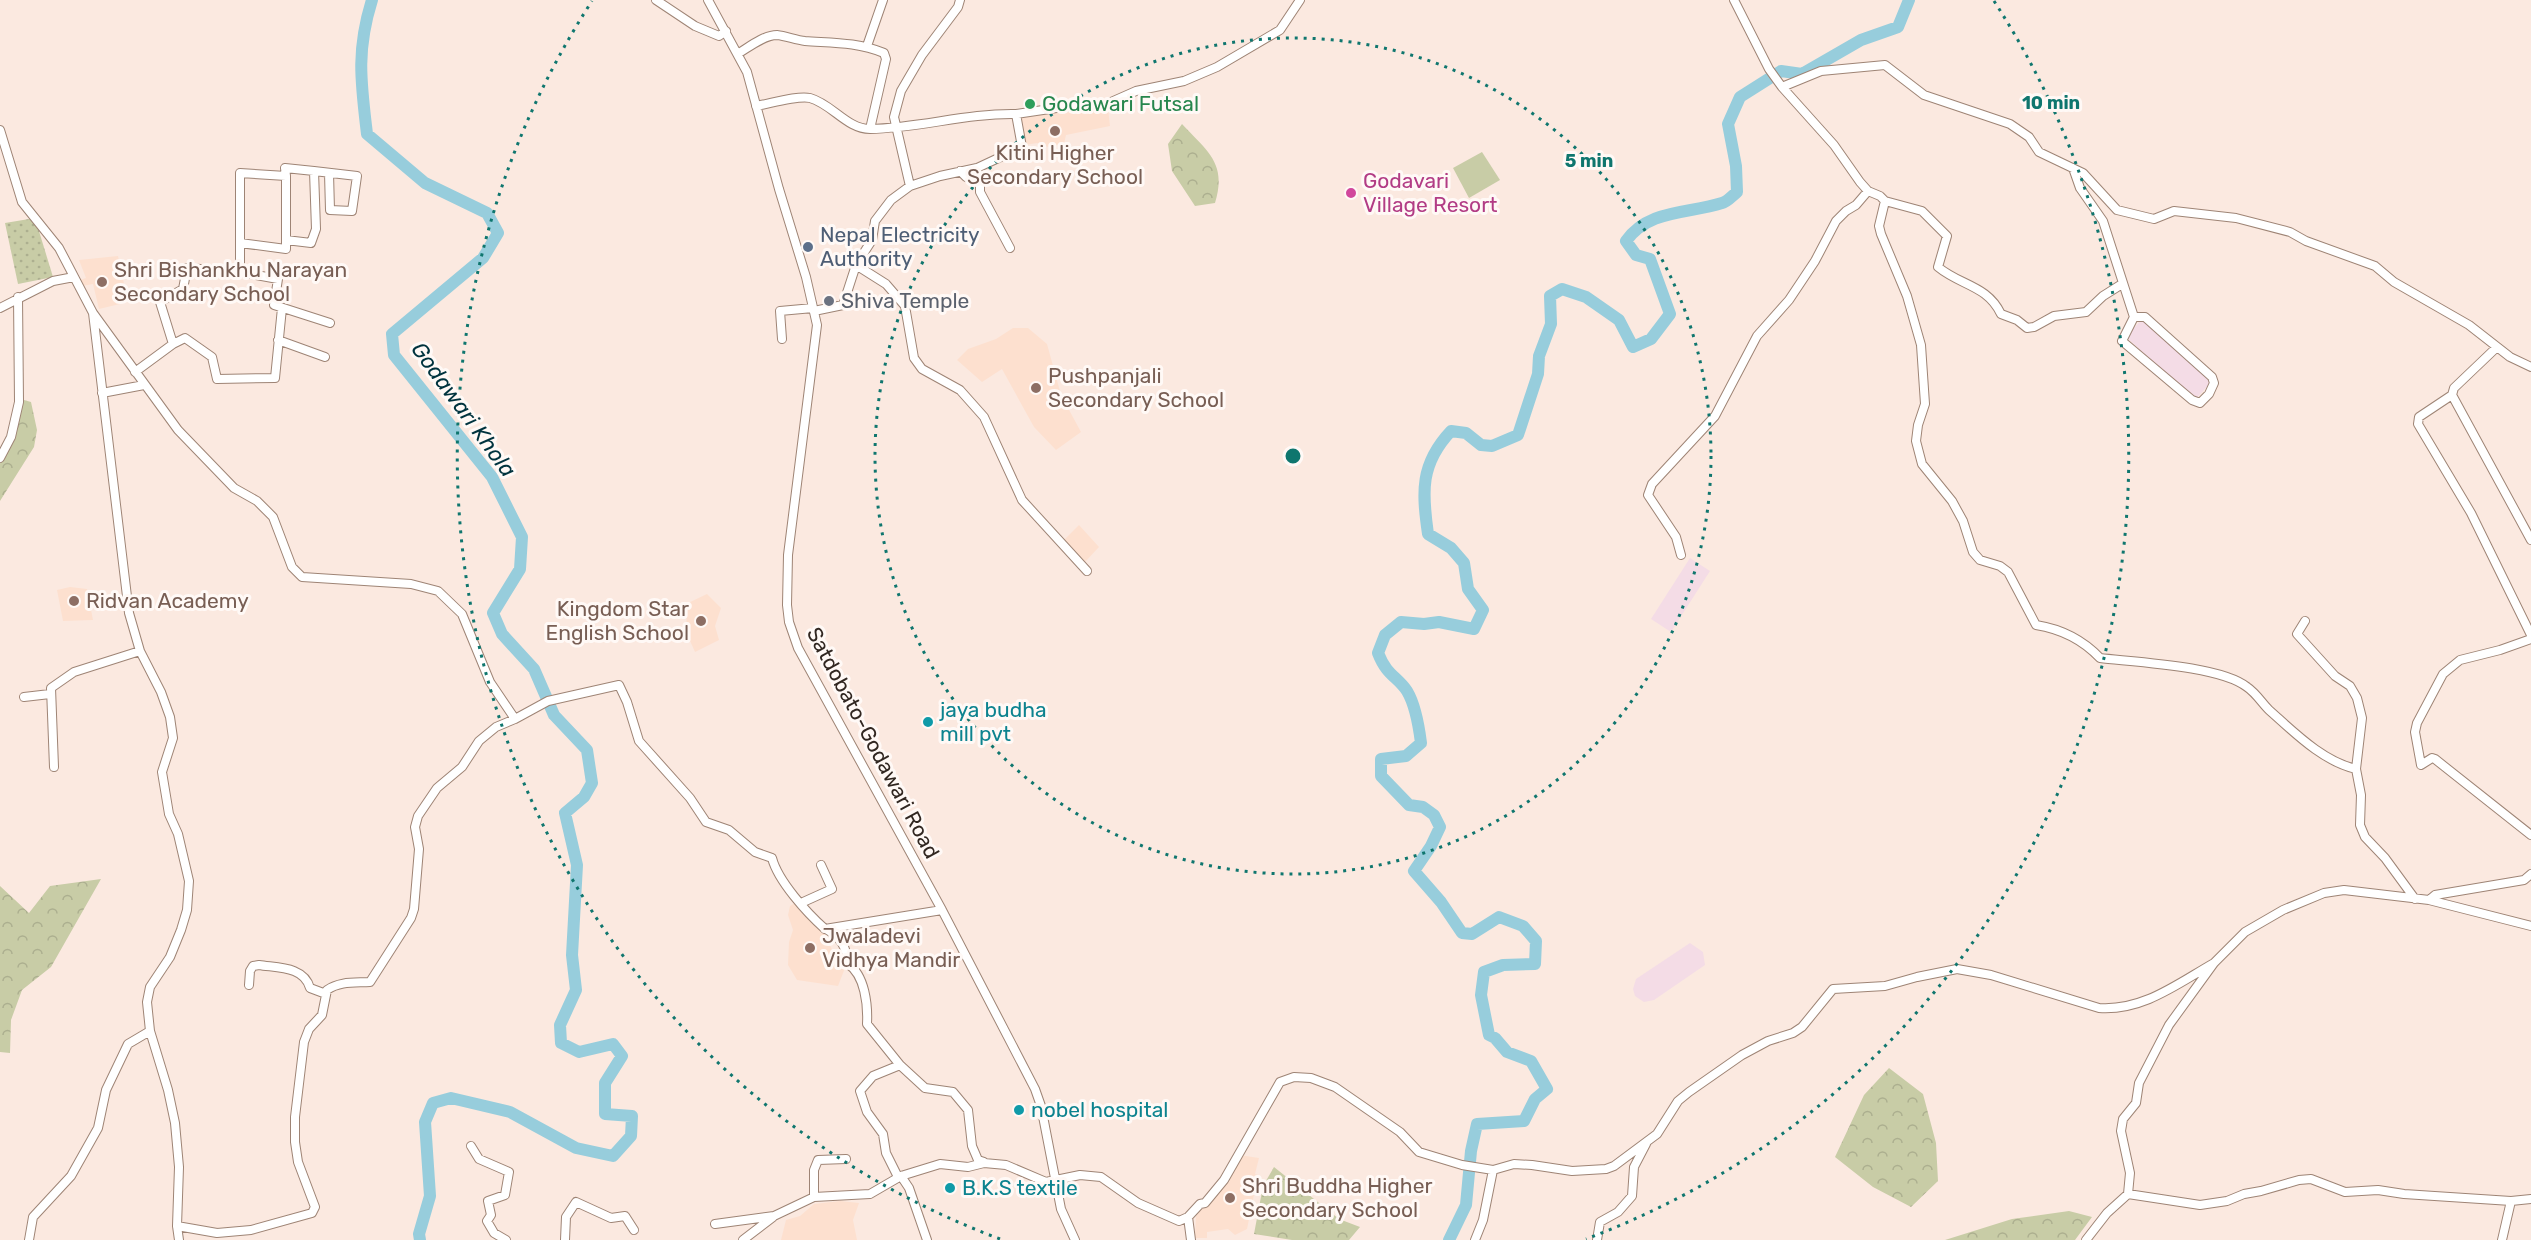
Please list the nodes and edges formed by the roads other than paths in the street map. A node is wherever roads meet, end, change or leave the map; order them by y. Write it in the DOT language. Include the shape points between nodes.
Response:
graph roads {
  1 [pos="656,0"];
  2 [pos="708,0"];
  3 [pos="883,0"];
  4 [pos="960,0"];
  5 [pos="1299,0"];
  6 [pos="1734,0"];
  7 [pos="726,31"];
  8 [pos="867,46"];
  9 [pos="739,53"];
  10 [pos="1780,85"];
  11 [pos="756,106"];
  12 [pos="1016,114"];
  13 [pos="897,126"];
  14 [pos="870,129"];
  15 [pos="0,130"];
  16 [pos="2073,168"];
  17 [pos="314,171"];
  18 [pos="960,171"];
  19 [pos="329,173"];
  20 [pos="286,176"];
  21 [pos="910,186"];
  22 [pos="1868,191"];
  23 [pos="1884,201"];
  24 [pos="286,240"];
  25 [pos="240,243"];
  26 [pos="1010,248"];
  27 [pos="856,265"];
  28 [pos="240,272"];
  29 [pos="74,277"];
  30 [pos="2122,284"];
  31 [pos="18,297"];
  32 [pos="0,308"];
  33 [pos="282,308"];
  34 [pos="814,310"];
  35 [pos="93,313"];
  36 [pos="2134,317"];
  37 [pos="330,322"];
  38 [pos="782,339"];
  39 [pos="278,340"];
  40 [pos="173,344"];
  41 [pos="2497,347"];
  42 [pos="325,357"];
  43 [pos="2531,367"];
  44 [pos="135,372"];
  45 [pos="144,385"];
  46 [pos="102,393"];
  47 [pos="2452,395"];
  48 [pos="0,458"];
  49 [pos="2531,540"];
  50 [pos="1681,555"];
  51 [pos="1087,571"];
  52 [pos="2305,621"];
  53 [pos="2531,637"];
  54 [pos="140,651"];
  55 [pos="50,694"];
  56 [pos="24,697"];
  57 [pos="518,716"];
  58 [pos="54,767"];
  59 [pos="2356,769"];
  60 [pos="2531,835"];
  61 [pos="821,865"];
  62 [pos="2531,873"];
  63 [pos="2415,898"];
  64 [pos="2429,900"];
  65 [pos="801,903"];
  66 [pos="942,909"];
  67 [pos="2531,926"];
  68 [pos="825,929"];
  69 [pos="2214,963"];
  70 [pos="249,985"];
  71 [pos="326,993"];
  72 [pos="150,1032"];
  73 [pos="900,1065"];
  74 [pos="1648,1140"];
  75 [pos="471,1146"];
  76 [pos="846,1159"];
  77 [pos="984,1162"];
  78 [pos="1493,1170"];
  79 [pos="900,1176"];
  80 [pos="1055,1181"];
  81 [pos="2128,1194"];
  82 [pos="814,1197"];
  83 [pos="2531,1199"];
  84 [pos="2511,1201"];
  85 [pos="774,1216"];
  86 [pos="1188,1218"];
  87 [pos="715,1224"];
  88 [pos="177,1226"];
  89 [pos="634,1230"];
  90 [pos="29,1240"];
  91 [pos="179,1240"];
  92 [pos="506,1240"];
  93 [pos="565,1240"];
  94 [pos="743,1240"];
  95 [pos="927,1240"];
  96 [pos="1075,1240"];
  97 [pos="1191,1240"];
  98 [pos="1476,1240"];
  99 [pos="1597,1240"];
  100 [pos="2086,1240"];
  101 [pos="2502,1240"];
  1 -- 7 [label="street" via="695,26 719,36"];
  2 -- 7 [label="street, Satdobato-Godawari Road"];
  3 -- 8 [label="street"];
  4 -- 13 [label="street" via="901,91 894,117"];
  5 -- 12 [label="street" via="1280,30 1217,67 1184,81 1136,91 1102,106"];
  6 -- 10 [label="street"];
  7 -- 9 [label="street, Satdobato-Godawari Road"];
  8 -- 9 [label="street" via="777,35"];
  8 -- 14 [label="street" via="887,57"];
  9 -- 11 [label="street, Satdobato-Godawari Road"];
  10 -- 16 [label="street" via="1821,72 1885,65 1924,95 2010,124 2029,137 2039,152"];
  10 -- 22 [label="street" via="1834,145"];
  11 -- 14 [label="street" via="808,98 857,128"];
  11 -- 34 [label="street, Satdobato-Godawari Road"];
  12 -- 13 [label="street" via="984,114"];
  12 -- 18 [label="street" via="1022,147 977,168"];
  13 -- 14 [label="street"];
  13 -- 21 [label="street"];
  15 -- 29 [label="street" via="22,202 59,248"];
  16 -- 30 [label="street" via="2080,188 2103,221"];
  16 -- 41 [label="street" via="2084,173 2117,210 2154,219 2174,211 2236,218 2290,232 2375,266"];
  17 -- 19 [label="street"];
  17 -- 20 [label="street" via="285,168"];
  17 -- 24 [label="street" via="316,229 311,243"];
  18 -- 21 [label="street"];
  18 -- 26 [label="street" via="980,183 980,192"];
  19 -- 19 [label="street" via="330,210 352,211 357,176"];
  20 -- 24 [label="street"];
  20 -- 25 [label="street" via="240,174"];
  21 -- 27 [label="street" via="881,211 872,240"];
  22 -- 23 [label="street"];
  22 -- 50 [label="street" via="1836,221 1789,300 1757,336 1715,416 1652,484 1648,495 1676,537"];
  23 -- 30 [label="street" via="1922,211 1947,236 1938,267 1994,300 2001,314 2027,328 2054,316 2086,312"];
  23 -- 59 [label="street" via="1881,234 1907,297 1921,345 1925,404 1917,431 1918,452 1922,464 1952,501 1973,552 1980,560 2007,572 2036,625 2075,637 2100,658 2185,668 2237,680 2323,754"];
  24 -- 25 [label="street" via="286,249"];
  25 -- 28 [label="street"];
  27 -- 34 [label="street" via="843,305"];
  27 -- 51 [label="street" via="886,284 905,306 914,358 922,369 960,390 984,417 1022,500"];
  28 -- 33 [label="street" via="278,279 274,305"];
  28 -- 40 [label="street" via="187,268 183,289 160,302"];
  29 -- 31 [label="street" via="53,281"];
  29 -- 35 [label="street"];
  30 -- 36 [label="street"];
  31 -- 32 [label="street"];
  31 -- 48 [label="street" via="19,402 11,436"];
  33 -- 37 [label="street"];
  33 -- 39 [label="street"];
  34 -- 38 [label="street" via="780,311"];
  34 -- 66 [label="street, Satdobato-Godawari Road" via="816,339 786,583 789,622 798,648"];
  35 -- 44 [label="street"];
  35 -- 46 [label="street"];
  36 -- 36 [label="street" via="2145,317 2212,377 2214,383 2209,394 2200,403 2122,341"];
  39 -- 40 [label="street" via="275,378 217,379 212,357 185,338"];
  39 -- 42 [label="street"];
  40 -- 44 [label="street"];
  41 -- 43 [label="street"];
  41 -- 47 [label="street" via="2454,388"];
  44 -- 45 [label="street"];
  45 -- 46 [label="street"];
  45 -- 57 [label="street" via="178,430 234,488 257,501 273,517 292,567 302,577 411,584 438,591 453,604 462,614 490,682"];
  46 -- 54 [label="street" via="123,573"];
  47 -- 49 [label="street"];
  47 -- 53 [label="street" via="2420,417 2418,424 2471,513"];
  52 -- 59 [label="street" via="2297,634 2335,676 2350,686 2357,698 2362,718"];
  53 -- 60 [label="street" via="2460,660 2443,674 2415,732 2421,765 2434,759"];
  54 -- 55 [label="street" via="74,672 51,688"];
  54 -- 72 [label="street" via="170,717 173,738 162,772 168,814 178,834 189,881 181,930 170,957 150,987"];
  55 -- 56 [label="street"];
  55 -- 58 [label="street"];
  57 -- 65 [label="street" via="548,701 619,685 639,741 706,822 729,830 755,852 772,858 776,873"];
  57 -- 71 [label="street" via="479,741 462,767 437,788 418,816 414,909 370,982 335,985"];
  59 -- 63 [label="street" via="2361,795 2360,825 2365,837"];
  61 -- 65 [label="street" via="832,889"];
  62 -- 64 [label="street" via="2524,880 2435,895"];
  63 -- 64 [label="street"];
  63 -- 69 [label="street" via="2344,890 2324,893 2245,932"];
  64 -- 67 [label="street"];
  65 -- 68 [label="street"];
  66 -- 68 [label="street"];
  66 -- 80 [label="street, Satdobato-Godawari Road" via="1035,1089"];
  68 -- 73 [label="street" via="848,952 848,964 853,967 867,1002 867,1024"];
  69 -- 74 [label="street" via="2150,1000 2114,1009 1957,969 1885,986 1833,990 1793,1033 1742,1055 1689,1092 1678,1101 1664,1126"];
  69 -- 81 [label="street" via="2169,1025 2139,1083 2136,1103 2123,1119 2121,1131 2130,1173"];
  70 -- 71 [label="street" via="250,971 259,965 293,971 310,988"];
  71 -- 88 [label="street" via="322,1015 309,1029 304,1042 295,1117 298,1162 313,1199 312,1213 251,1230 217,1233"];
  72 -- 88 [label="street" via="175,1123 179,1167"];
  72 -- 90 [label="street" via="128,1044 106,1090 98,1128 71,1176 33,1217"];
  73 -- 77 [label="street" via="925,1088 953,1092 968,1110 972,1146 978,1160"];
  73 -- 79 [label="street" via="873,1076 860,1091"];
  74 -- 78 [label="street" via="1606,1169 1572,1171 1514,1164"];
  74 -- 99 [label="street" via="1634,1167 1632,1196 1626,1205 1600,1222"];
  75 -- 92 [label="street" via="478,1159 509,1172 506,1195 488,1201 491,1215 487,1221 494,1233"];
  76 -- 82 [label="street" via="818,1160"];
  77 -- 79 [label="street" via="968,1167 940,1164"];
  77 -- 80 [label="street" via="1005,1165 1046,1182"];
  78 -- 86 [label="street" via="1419,1152 1400,1132 1335,1087 1311,1078 1294,1077 1280,1082 1224,1180"];
  78 -- 98 [label="street"];
  79 -- 82 [label="street" via="870,1194"];
  79 -- 95 [label="street" via="909,1188"];
  80 -- 86 [label="street" via="1080,1174 1101,1177 1138,1203 1179,1221"];
  80 -- 96 [label="street, Satdobato-Godawari Road" via="1061,1209"];
  81 -- 84 [label="street" via="2200,1205 2311,1179 2345,1192 2378,1190"];
  81 -- 100 [label="street"];
  82 -- 85 [label="street"];
  83 -- 84 [label="street"];
  84 -- 101 [label="street"];
  85 -- 87 [label="street"];
  85 -- 94 [label="street"];
  86 -- 97 [label="street"];
  88 -- 91 [label="street"];
  89 -- 93 [label="street" via="625,1216 611,1218 576,1202 566,1217"];
}
